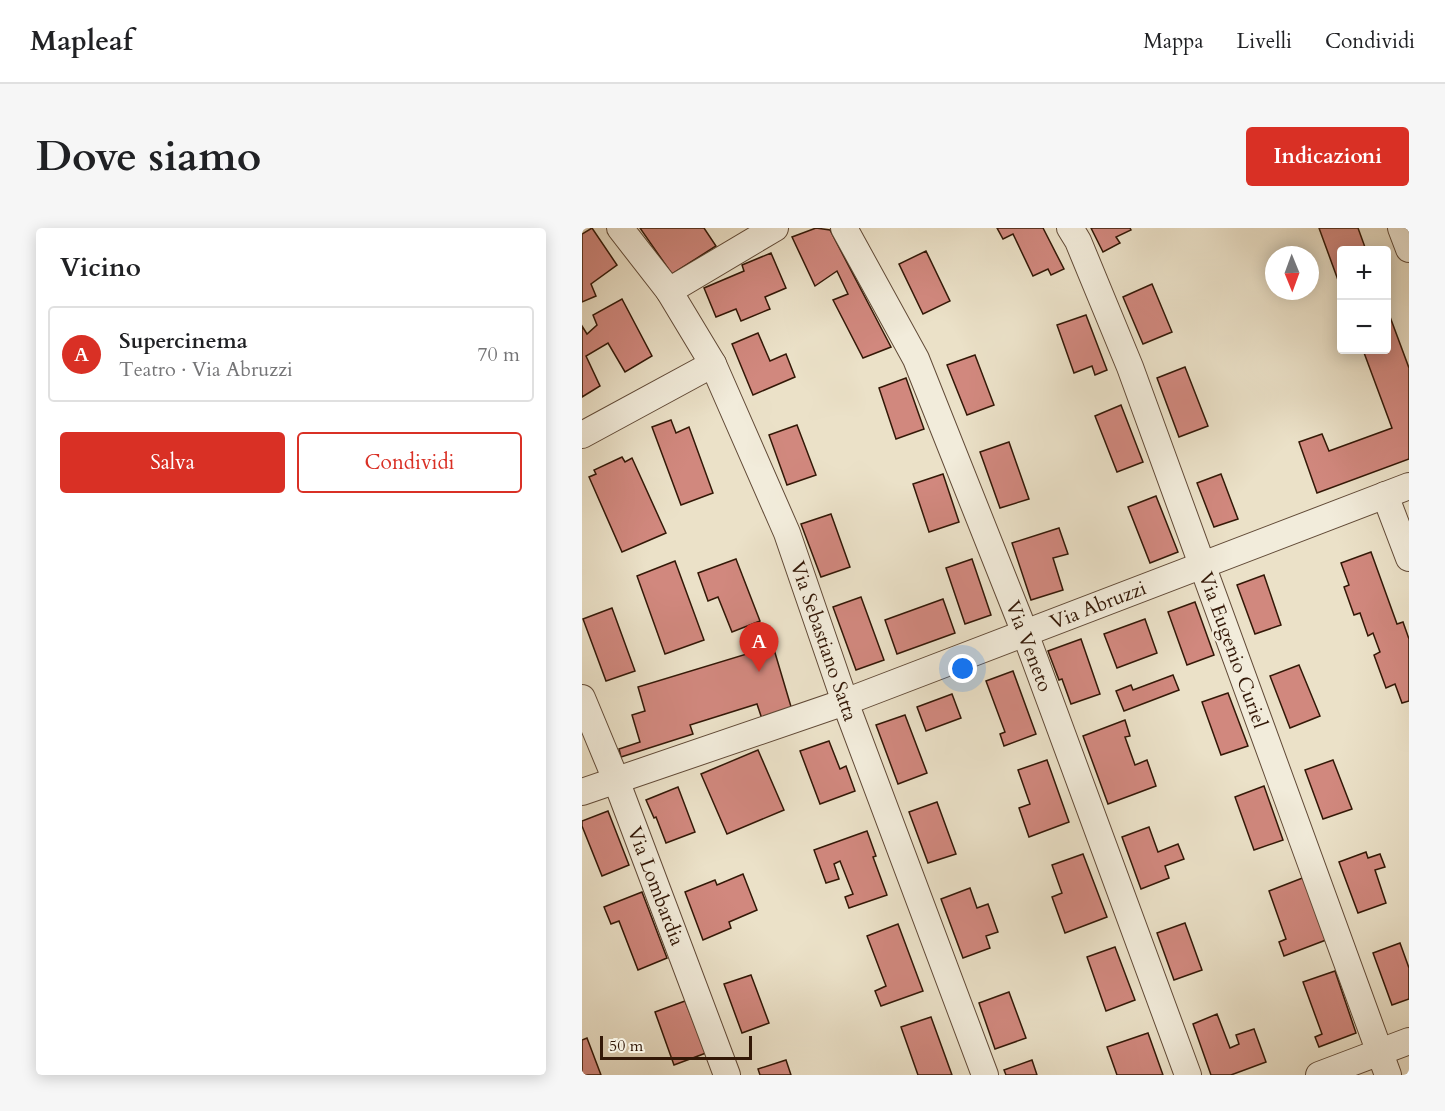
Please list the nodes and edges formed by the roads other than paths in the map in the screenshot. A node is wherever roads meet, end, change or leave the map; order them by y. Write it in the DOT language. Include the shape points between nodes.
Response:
graph roads {
  1 [pos="620,228"];
  2 [pos="775,228"];
  3 [pos="844,228"];
  4 [pos="1070,228"];
  5 [pos="1401,228"];
  6 [pos="1409,249"];
  7 [pos="669,291"];
  8 [pos="713,364"];
  9 [pos="582,435"];
  10 [pos="1409,486"];
  11 [pos="1385,495"];
  12 [pos="1409,558"];
  13 [pos="1203,565"];
  14 [pos="1025,633"];
  15 [pos="582,698"];
  16 [pos="845,702"];
  17 [pos="616,780"];
  18 [pos="582,792"];
  19 [pos="1409,1041"];
  20 [pos="1383,1064"];
  21 [pos="727,1075"];
  22 [pos="986,1075"];
  23 [pos="1188,1075"];
  24 [pos="1319,1075"];
  1 -- 7 [label="street, Via Sebastiano Satta"];
  2 -- 7 [label="street"];
  3 -- 14 [label="street, Via Veneto" via="916,359"];
  4 -- 13 [label="street, Via Eugenio Curiel" via="1130,367"];
  5 -- 6 [label="street"];
  7 -- 8 [label="street, Via Sebastiano Satta"];
  8 -- 9 [label="street"];
  8 -- 16 [label="street, Via Sebastiano Satta" via="787,533"];
  10 -- 11 [label="street, Via Abruzzi"];
  11 -- 12 [label="street"];
  11 -- 13 [label="street, Via Abruzzi"];
  13 -- 14 [label="street, Via Abruzzi"];
  13 -- 20 [label="street, Via Eugenio Curiel"];
  14 -- 16 [label="street, Via Abruzzi"];
  14 -- 23 [label="street, Via Veneto"];
  15 -- 17 [label="street, Via Lombardia"];
  16 -- 17 [label="street, Via Abruzzi"];
  16 -- 22 [label="street, Via Sebastiano Satta"];
  17 -- 18 [label="street, Via Abruzzi"];
  17 -- 21 [label="street, Via Lombardia"];
  19 -- 20 [label="street"];
  20 -- 24 [label="street"];
}
